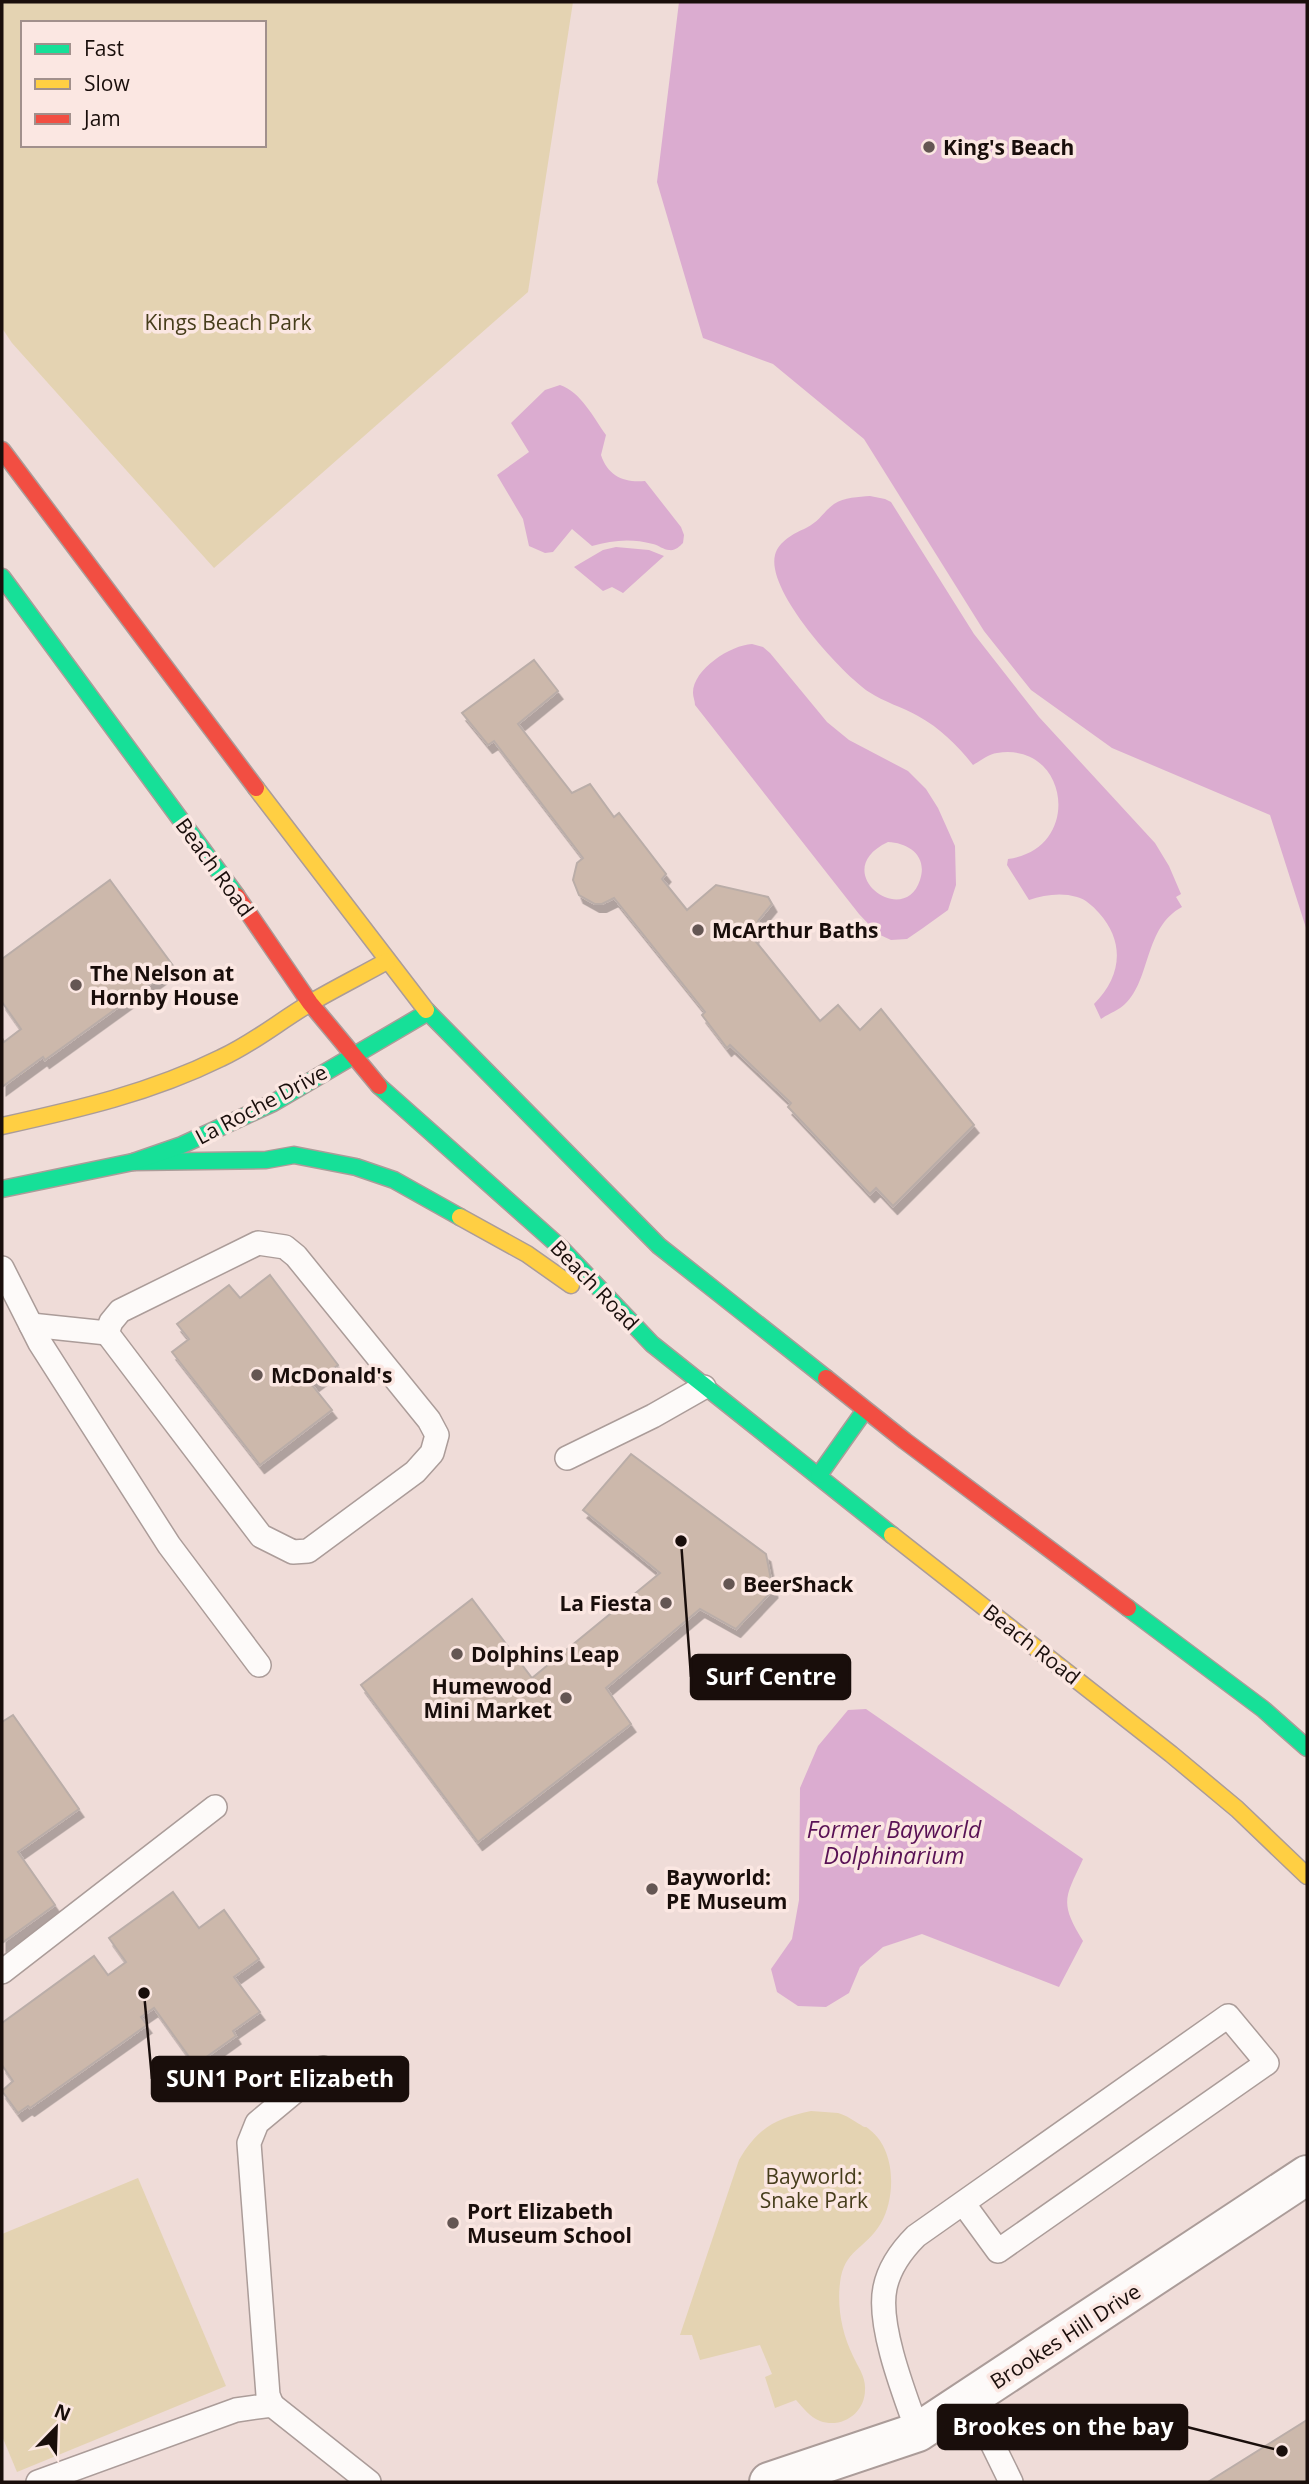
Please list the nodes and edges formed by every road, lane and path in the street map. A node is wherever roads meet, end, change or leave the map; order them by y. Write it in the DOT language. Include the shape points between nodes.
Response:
graph roads {
  1 [pos="2,450"];
  2 [pos="2,577"];
  3 [pos="387,961"];
  4 [pos="310,1003"];
  5 [pos="428,1012"];
  6 [pos="353,1054"];
  7 [pos="2,1126"];
  8 [pos="133,1162"];
  9 [pos="2,1189"];
  10 [pos="2,1268"];
  11 [pos="31,1325"];
  12 [pos="107,1334"];
  13 [pos="652,1344"];
  14 [pos="704,1387"];
  15 [pos="865,1410"];
  16 [pos="567,1458"];
  17 [pos="819,1475"];
  18 [pos="258,1665"];
  19 [pos="1307,1748"];
  20 [pos="215,1807"];
  21 [pos="1307,1876"];
  22 [pos="2,1972"];
  23 [pos="323,2068"];
  24 [pos="1307,2175"];
  25 [pos="963,2203"];
  26 [pos="970,2398"];
  27 [pos="272,2405"];
  28 [pos="918,2432"];
  29 [pos="826,2473"];
  30 [pos="38,2482"];
  31 [pos="369,2482"];
  32 [pos="769,2482"];
  33 [pos="1011,2482"];
  1 -- 3 [label="main road"];
  2 -- 4 [label="main road, Beach Road"];
  3 -- 4 [label="main road"];
  3 -- 5 [label="main road"];
  4 -- 6 [label="main road, Beach Road"];
  4 -- 7 [label="main road" via="256,1040 164,1083 102,1104"];
  5 -- 6 [label="main road, La Roche Drive"];
  5 -- 15 [label="main road" via="659,1247"];
  6 -- 8 [label="main road, La Roche Drive" via="273,1103"];
  6 -- 13 [label="main road, Beach Road" via="382,1089 560,1247"];
  8 -- 9 [label="main road, La Roche Drive"];
  8 -- 13 [label="main road" via="266,1160 294,1155 394,1180 527,1254"];
  10 -- 11 [label="lane"];
  11 -- 12 [label="lane"];
  11 -- 18 [label="lane" via="169,1545"];
  12 -- 12 [label="lane" via="120,1311 258,1242 285,1247 429,1420 436,1435 432,1453 415,1472 308,1551 293,1552 261,1536"];
  13 -- 14 [label="main road, Beach Road"];
  14 -- 16 [label="lane"];
  14 -- 17 [label="main road, Beach Road"];
  15 -- 17 [label="main road"];
  15 -- 19 [label="main road" via="1263,1709"];
  17 -- 21 [label="main road, Beach Road" via="1171,1754"];
  20 -- 22 [label="lane"];
  23 -- 27 [label="lane" via="257,2123 250,2143"];
  24 -- 26 [label="street, Brookes Hill Drive"];
  25 -- 25 [label="lane" via="1228,2016 1266,2063 998,2250"];
  25 -- 28 [label="lane" via="902,2250 885,2286 894,2363"];
  26 -- 28 [label="street, Brookes Hill Drive"];
  26 -- 33 [label="lane"];
  27 -- 30 [label="lane" via="236,2410"];
  27 -- 31 [label="lane"];
  28 -- 29 [label="street, Brookes Hill Drive"];
  29 -- 32 [label="street, Brookes Hill Drive"];
}
